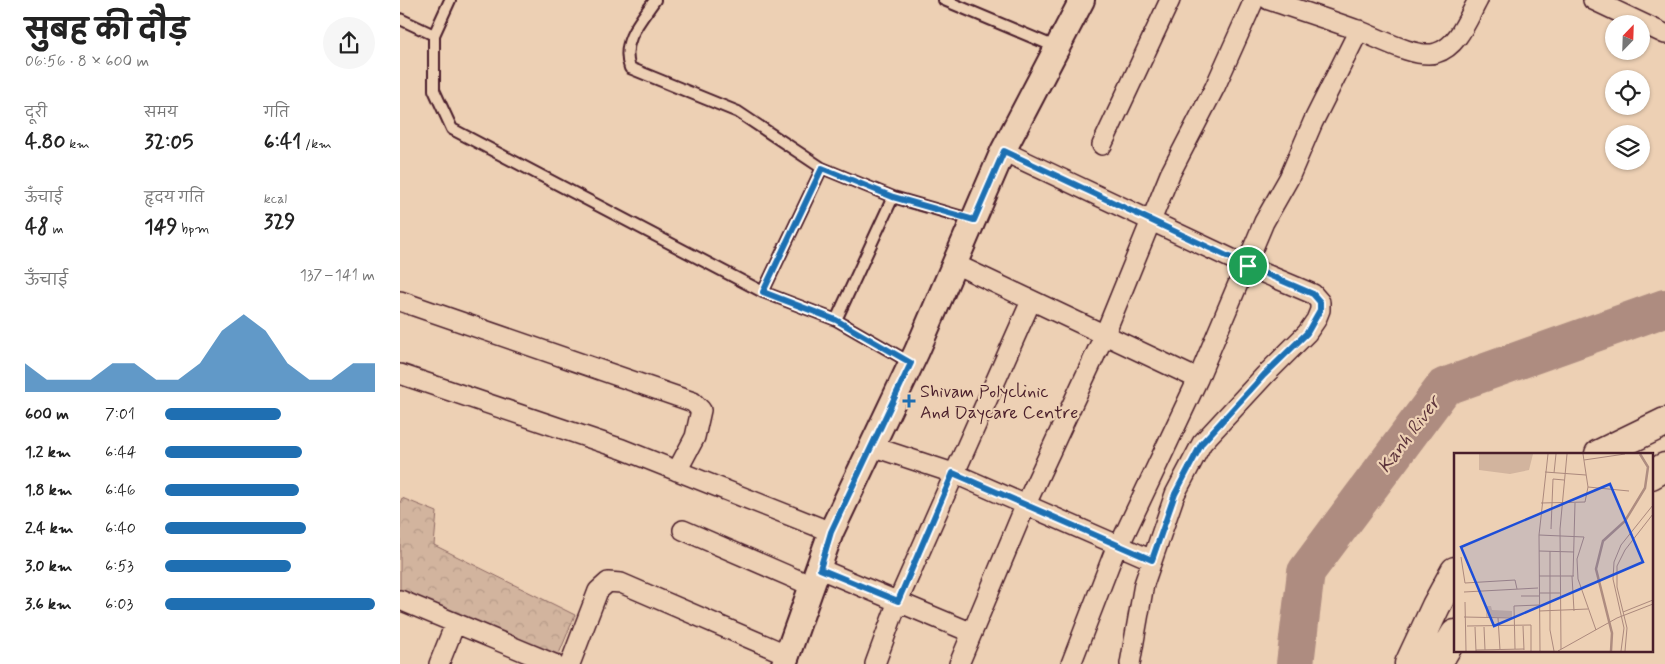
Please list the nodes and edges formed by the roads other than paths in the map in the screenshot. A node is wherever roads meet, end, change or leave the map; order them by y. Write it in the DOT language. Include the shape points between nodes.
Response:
graph roads {
  1 [pos="450,0"];
  2 [pos="655,0"];
  3 [pos="944,0"];
  4 [pos="1082,0"];
  5 [pos="1170,0"];
  6 [pos="1254,0"];
  7 [pos="1269,0"];
  8 [pos="1478,0"];
  9 [pos="1593,0"];
  10 [pos="400,19"];
  11 [pos="1359,30"];
  12 [pos="1665,34"];
  13 [pos="434,35"];
  14 [pos="1058,48"];
  15 [pos="1102,145"];
  16 [pos="1004,151"];
  17 [pos="822,168"];
  18 [pos="893,197"];
  19 [pos="974,220"];
  20 [pos="1151,221"];
  21 [pos="955,264"];
  22 [pos="1248,266"];
  23 [pos="763,292"];
  24 [pos="400,301"];
  25 [pos="1030,301"];
  26 [pos="836,320"];
  27 [pos="1104,336"];
  28 [pos="911,363"];
  29 [pos="400,374"];
  30 [pos="1198,379"];
  31 [pos="1665,422"];
  32 [pos="871,446"];
  33 [pos="1600,453"];
  34 [pos="1665,467"];
  35 [pos="676,471"];
  36 [pos="953,473"];
  37 [pos="1652,474"];
  38 [pos="1026,504"];
  39 [pos="682,530"];
  40 [pos="831,532"];
  41 [pos="1118,545"];
  42 [pos="1152,560"];
  43 [pos="1454,573"];
  44 [pos="816,577"];
  45 [pos="400,600"];
  46 [pos="898,601"];
  47 [pos="455,624"];
  48 [pos="970,632"];
  49 [pos="1454,636"];
  50 [pos="786,659"];
  51 [pos="439,664"];
  52 [pos="554,664"];
  53 [pos="570,664"];
  54 [pos="875,664"];
  55 [pos="959,664"];
  56 [pos="1071,664"];
  57 [pos="1130,664"];
  58 [pos="1409,664"];
  59 [pos="1437,664"];
  1 -- 13 [label="lane"];
  2 -- 17 [label="lane" via="628,44 630,68 738,112"];
  3 -- 14 [label="lane"];
  4 -- 14 [label="street"];
  5 -- 15 [label="street"];
  6 -- 20 [label="street" via="1215,87 1170,174"];
  7 -- 11 [label="street"];
  8 -- 11 [label="street" via="1459,34 1448,47 1436,54 1412,51"];
  9 -- 12 [label="street"];
  10 -- 13 [label="lane"];
  11 -- 22 [label="street" via="1289,178 1264,222"];
  13 -- 23 [label="lane" via="434,90 452,128"];
  14 -- 16 [label="street"];
  16 -- 19 [label="street"];
  16 -- 20 [label="street"];
  17 -- 18 [label="lane"];
  17 -- 23 [label="lane"];
  18 -- 19 [label="lane"];
  18 -- 26 [label="lane"];
  19 -- 21 [label="street"];
  20 -- 22 [label="street"];
  20 -- 27 [label="street"];
  21 -- 25 [label="street"];
  21 -- 28 [label="street"];
  22 -- 30 [label="street"];
  22 -- 42 [label="street" via="1313,294 1320,302 1320,310 1307,333 1202,443 1175,494"];
  23 -- 26 [label="lane"];
  24 -- 35 [label="street" via="693,402 701,410 695,437"];
  25 -- 27 [label="street"];
  25 -- 36 [label="street"];
  26 -- 28 [label="lane"];
  27 -- 30 [label="street"];
  27 -- 38 [label="street"];
  28 -- 32 [label="street"];
  29 -- 35 [label="street" via="622,449"];
  30 -- 41 [label="street"];
  31 -- 33 [label="main road"];
  32 -- 36 [label="street"];
  32 -- 40 [label="street"];
  34 -- 37 [label="main road"];
  35 -- 40 [label="street"];
  36 -- 38 [label="street"];
  36 -- 46 [label="street"];
  38 -- 41 [label="street"];
  38 -- 48 [label="street"];
  39 -- 44 [label="street"];
  40 -- 44 [label="street"];
  41 -- 42 [label="street"];
  41 -- 56 [label="street"];
  42 -- 57 [label="street" via="1144,584"];
  43 -- 58 [label="main road"];
  44 -- 46 [label="street"];
  44 -- 50 [label="street"];
  45 -- 47 [label="street"];
  46 -- 48 [label="street"];
  46 -- 54 [label="street"];
  47 -- 51 [label="street"];
  47 -- 52 [label="street"];
  48 -- 55 [label="street"];
  49 -- 59 [label="main road"];
  50 -- 53 [label="street" via="621,582 608,582 598,591"];
}
